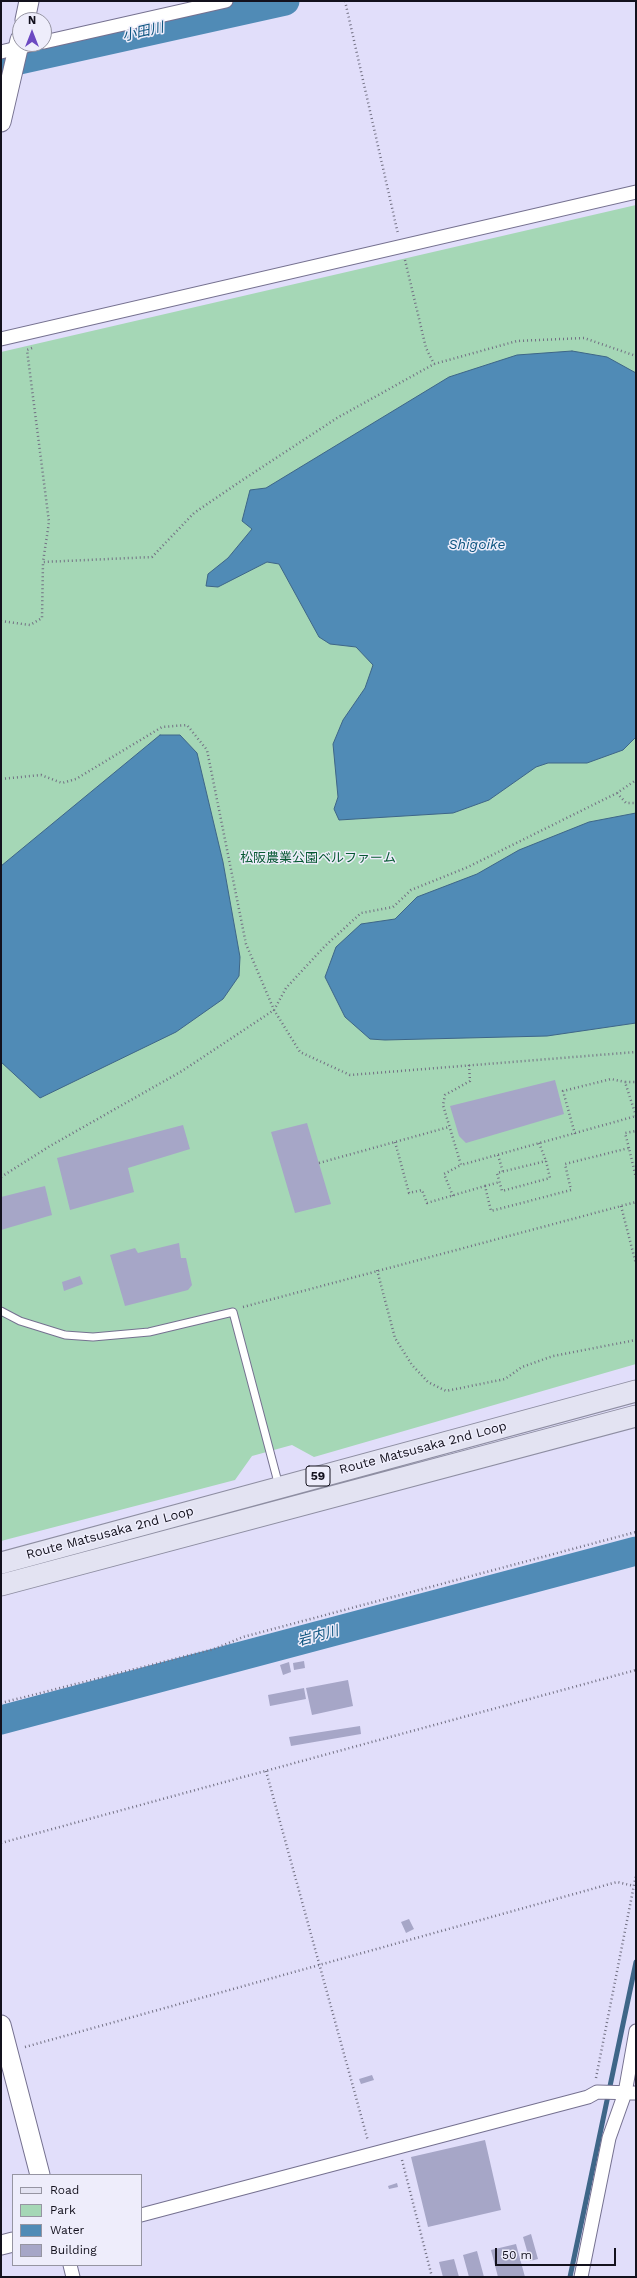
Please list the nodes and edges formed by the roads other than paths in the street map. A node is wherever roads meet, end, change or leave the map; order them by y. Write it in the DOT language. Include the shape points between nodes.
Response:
graph roads {
  1 [pos="29,1"];
  2 [pos="226,1"];
  3 [pos="27,12"];
  4 [pos="52,40"];
  5 [pos="17,52"];
  6 [pos="1,122"];
  7 [pos="636,192"];
  8 [pos="1,340"];
  9 [pos="1,1311"];
  10 [pos="636,1391"];
  11 [pos="636,1416"];
  12 [pos="279,1486"];
  13 [pos="1,1563"];
  14 [pos="1,1585"];
  15 [pos="1,2025"];
  16 [pos="636,2031"];
  17 [pos="627,2093"];
  18 [pos="40,2174"];
  19 [pos="142,2215"];
  20 [pos="12,2242"];
  21 [pos="1,2245"];
  22 [pos="70,2266"];
  23 [pos="74,2277"];
  24 [pos="581,2277"];
  1 -- 3 [label="street"];
  2 -- 4 [label="street"];
  5 -- 6 [label="street"];
  7 -- 8 [label="street" via="403,252"];
  9 -- 12 [label="lane" via="20,1321 65,1335 93,1336 149,1332 233,1312"];
  10 -- 12 [label="main road, Route Matsusaka 2nd Loop / 59"];
  11 -- 14 [label="main road, Route Matsusaka 2nd Loop / 59"];
  12 -- 13 [label="main road, Route Matsusaka 2nd Loop / 59"];
  15 -- 18 [label="street"];
  16 -- 17 [label="street"];
  17 -- 19 [label="street" via="595,2093"];
  17 -- 24 [label="street" via="609,2138"];
  20 -- 21 [label="street"];
  22 -- 23 [label="street"];
}
